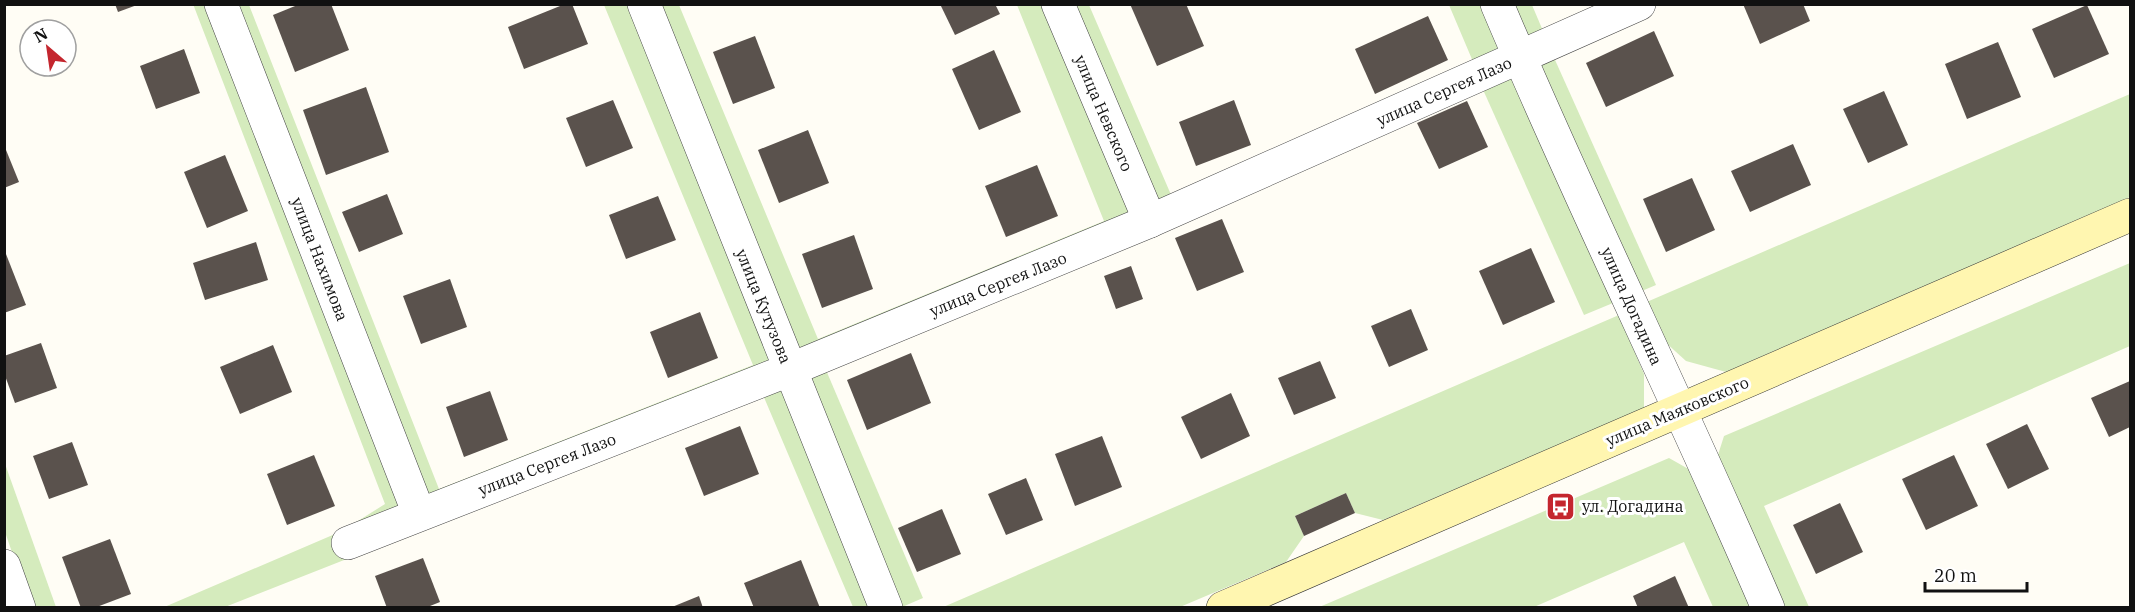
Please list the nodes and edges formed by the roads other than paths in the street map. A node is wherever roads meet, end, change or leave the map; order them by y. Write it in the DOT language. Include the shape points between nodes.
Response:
graph roads {
  1 [pos="221,4"];
  2 [pos="644,4"];
  3 [pos="1058,4"];
  4 [pos="1497,4"];
  5 [pos="1639,4"];
  6 [pos="1520,58"];
  7 [pos="2130,215"];
  8 [pos="1150,221"];
  9 [pos="789,370"];
  10 [pos="1678,411"];
  11 [pos="419,514"];
  12 [pos="348,543"];
  13 [pos="4,566"];
  14 [pos="19,608"];
  15 [pos="886,608"];
  16 [pos="1223,608"];
  17 [pos="1768,608"];
  1 -- 11 [label="street, улица Нахимова"];
  2 -- 9 [label="street, улица Кутузова"];
  3 -- 8 [label="street, улица Невского"];
  4 -- 6 [label="street, улица Догадина"];
  5 -- 6 [label="street, улица Сергея Лазо"];
  6 -- 8 [label="street, улица Сергея Лазо"];
  6 -- 10 [label="street, улица Догадина"];
  7 -- 10 [label="main road, улица Маяковского"];
  8 -- 9 [label="street, улица Сергея Лазо"];
  9 -- 11 [label="street, улица Сергея Лазо"];
  9 -- 15 [label="street, улица Кутузова"];
  10 -- 16 [label="main road, улица Маяковского"];
  10 -- 17 [label="street, улица Догадина"];
  11 -- 12 [label="street, улица Сергея Лазо"];
  13 -- 14 [label="street"];
}
